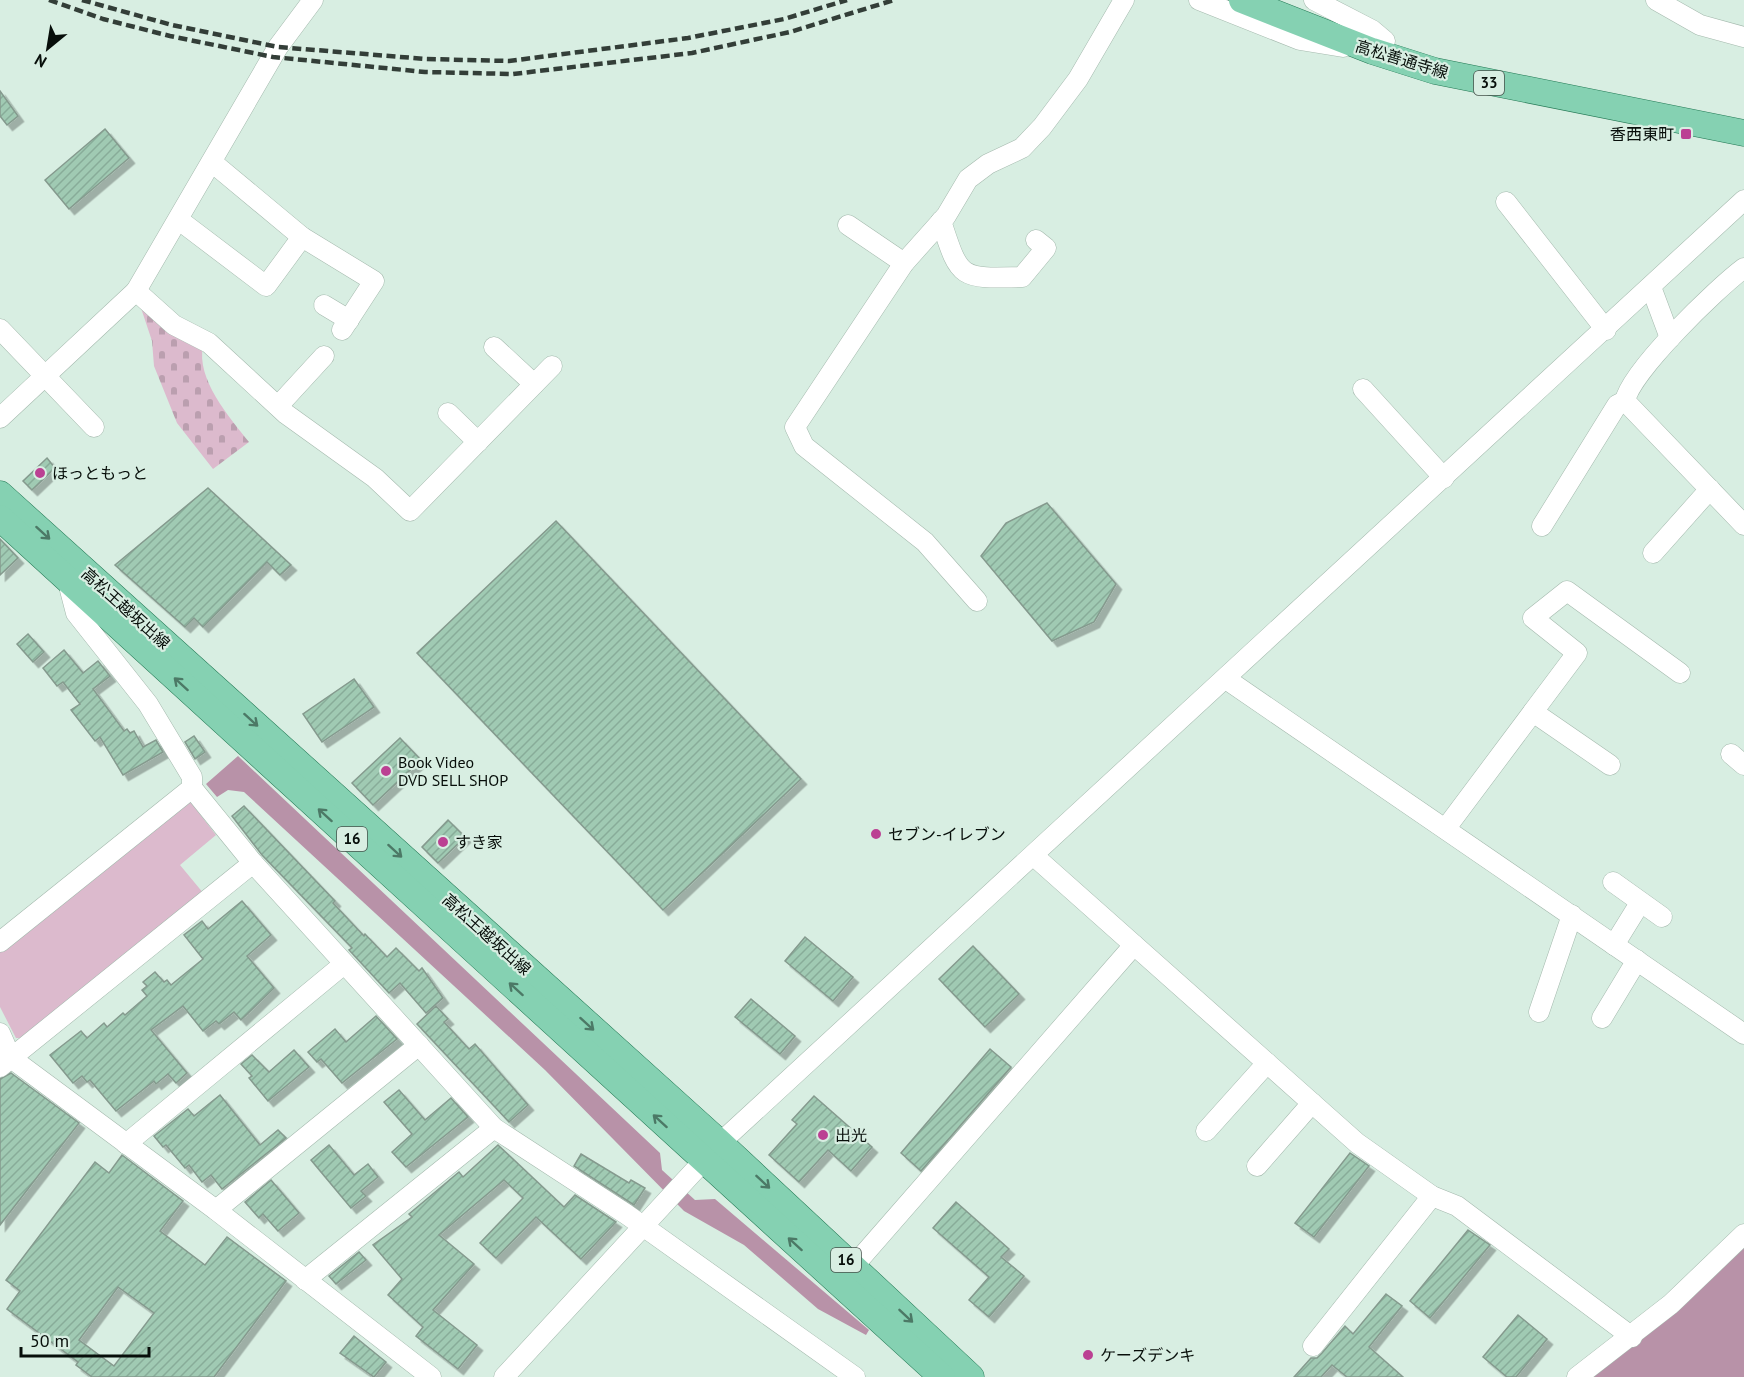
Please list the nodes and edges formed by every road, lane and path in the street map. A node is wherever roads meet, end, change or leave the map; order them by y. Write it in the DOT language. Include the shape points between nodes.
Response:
graph roads {
  1 [pos="313,0"];
  2 [pos="1124,0"];
  3 [pos="1199,0"];
  4 [pos="1242,0"];
  5 [pos="1287,0"];
  6 [pos="1314,0"];
  7 [pos="1662,2"];
  8 [pos="1744,36"];
  9 [pos="1378,46"];
  10 [pos="1744,121"];
  11 [pos="1744,133"];
  12 [pos="213,163"];
  13 [pos="1744,200"];
  14 [pos="1506,202"];
  15 [pos="179,220"];
  16 [pos="941,221"];
  17 [pos="848,225"];
  18 [pos="302,237"];
  19 [pos="1036,240"];
  20 [pos="904,263"];
  21 [pos="1744,268"];
  22 [pos="1652,287"];
  23 [pos="136,291"];
  24 [pos="324,304"];
  25 [pos="0,329"];
  26 [pos="1606,330"];
  27 [pos="1670,338"];
  28 [pos="494,347"];
  29 [pos="324,356"];
  30 [pos="552,366"];
  31 [pos="44,377"];
  32 [pos="534,384"];
  33 [pos="1363,389"];
  34 [pos="1626,401"];
  35 [pos="279,405"];
  36 [pos="2,413"];
  37 [pos="448,413"];
  38 [pos="94,427"];
  39 [pos="478,442"];
  40 [pos="1444,478"];
  41 [pos="1710,489"];
  42 [pos="0,494"];
  43 [pos="0,518"];
  44 [pos="1744,525"];
  45 [pos="1542,526"];
  46 [pos="1653,553"];
  47 [pos="77,576"];
  48 [pos="978,601"];
  49 [pos="1680,673"];
  50 [pos="1226,679"];
  51 [pos="1533,712"];
  52 [pos="1610,765"];
  53 [pos="192,788"];
  54 [pos="1446,828"];
  55 [pos="1034,856"];
  56 [pos="253,863"];
  57 [pos="1613,882"];
  58 [pos="1640,903"];
  59 [pos="1572,915"];
  60 [pos="1662,917"];
  61 [pos="0,942"];
  62 [pos="1134,945"];
  63 [pos="1614,945"];
  64 [pos="1637,960"];
  65 [pos="344,964"];
  66 [pos="1539,1012"];
  67 [pos="1602,1018"];
  68 [pos="0,1033"];
  69 [pos="1744,1034"];
  70 [pos="419,1045"];
  71 [pos="6,1062"];
  72 [pos="1267,1063"];
  73 [pos="1312,1103"];
  74 [pos="494,1128"];
  75 [pos="1206,1131"];
  76 [pos="126,1144"];
  77 [pos="712,1151"];
  78 [pos="1257,1166"];
  79 [pos="1432,1196"];
  80 [pos="216,1210"];
  81 [pos="642,1226"];
  82 [pos="1744,1234"];
  83 [pos="846,1275"];
  84 [pos="305,1280"];
  85 [pos="1632,1337"];
  86 [pos="1313,1346"];
  87 [pos="431,1377"];
  88 [pos="504,1377"];
  89 [pos="855,1377"];
  90 [pos="942,1377"];
  91 [pos="971,1377"];
  92 [pos="1577,1377"];
  1 -- 12 [label="street" via="278,47"];
  2 -- 16 [label="street" via="1078,79 1042,127 1022,148 988,164 968,179"];
  3 -- 9 [label="street" via="1300,40"];
  4 -- 9 [label="main road, 高松善通寺線 / 33"];
  5 -- 9 [label="main road, 高松善通寺線 / 33"];
  6 -- 9 [label="street" via="1372,30"];
  7 -- 8 [label="street" via="1700,25"];
  9 -- 10 [label="main road, 高松善通寺線 / 33" via="1529,81"];
  9 -- 11 [label="main road, 高松善通寺線 / 33" via="1435,71"];
  12 -- 15 [label="street"];
  12 -- 18 [label="street"];
  13 -- 22 [label="street"];
  14 -- 26 [label="street"];
  15 -- 18 [label="street" via="266,286"];
  15 -- 23 [label="street"];
  16 -- 19 [label="street" via="956,265 983,278 1022,277 1046,248"];
  16 -- 20 [label="street"];
  17 -- 20 [label="street"];
  18 -- 24 [label="street" via="374,281 346,325"];
  20 -- 48 [label="street" via="795,427 804,446 925,542"];
  21 -- 27 [label="street"];
  22 -- 26 [label="street"];
  22 -- 27 [label="street"];
  23 -- 31 [label="street"];
  23 -- 35 [label="street" via="174,325 209,343"];
  25 -- 31 [label="street"];
  26 -- 40 [label="street"];
  27 -- 34 [label="street" via="1627,390"];
  28 -- 32 [label="street"];
  29 -- 35 [label="street"];
  30 -- 32 [label="street"];
  31 -- 36 [label="street"];
  31 -- 38 [label="street"];
  32 -- 39 [label="street"];
  33 -- 40 [label="street"];
  34 -- 41 [label="street"];
  34 -- 45 [label="street" via="1617,405"];
  35 -- 39 [label="street" via="375,478 410,511"];
  37 -- 39 [label="street"];
  40 -- 50 [label="street"];
  41 -- 44 [label="street"];
  41 -- 46 [label="street"];
  42 -- 47 [label="main road, 高松王越坂出線 / 16, one-way"];
  43 -- 47 [label="main road, 高松王越坂出線 / 16"];
  47 -- 53 [label="street" via="70,590 76,613 148,704 192,777"];
  47 -- 77 [label="main road, 高松王越坂出線 / 16"];
  49 -- 51 [label="street" via="1567,591 1533,618 1577,652"];
  50 -- 54 [label="street"];
  50 -- 55 [label="street"];
  51 -- 52 [label="street"];
  51 -- 54 [label="street"];
  53 -- 56 [label="street"];
  53 -- 61 [label="street"];
  54 -- 59 [label="street"];
  55 -- 62 [label="street"];
  55 -- 77 [label="street"];
  56 -- 65 [label="street"];
  56 -- 71 [label="street"];
  57 -- 58 [label="street"];
  58 -- 60 [label="street"];
  58 -- 63 [label="street"];
  59 -- 63 [label="street"];
  59 -- 66 [label="street"];
  62 -- 72 [label="street"];
  62 -- 83 [label="street"];
  63 -- 64 [label="street"];
  64 -- 67 [label="street"];
  64 -- 69 [label="street"];
  65 -- 70 [label="street"];
  65 -- 76 [label="street"];
  68 -- 71 [label="street"];
  70 -- 74 [label="street"];
  70 -- 80 [label="street"];
  71 -- 76 [label="street"];
  72 -- 73 [label="street"];
  72 -- 75 [label="street"];
  73 -- 78 [label="street"];
  73 -- 79 [label="street" via="1357,1143"];
  74 -- 81 [label="street"];
  74 -- 84 [label="street"];
  76 -- 80 [label="street"];
  77 -- 81 [label="street"];
  77 -- 83 [label="main road, 高松王越坂出線 / 16"];
  79 -- 85 [label="street" via="1457,1206"];
  79 -- 86 [label="street"];
  80 -- 84 [label="street"];
  81 -- 88 [label="street"];
  81 -- 89 [label="street"];
  82 -- 85 [label="street"];
  83 -- 90 [label="main road, 高松王越坂出線 / 16"];
  83 -- 91 [label="main road, 高松王越坂出線 / 16, one-way"];
  84 -- 87 [label="street"];
  85 -- 92 [label="street"];
}
